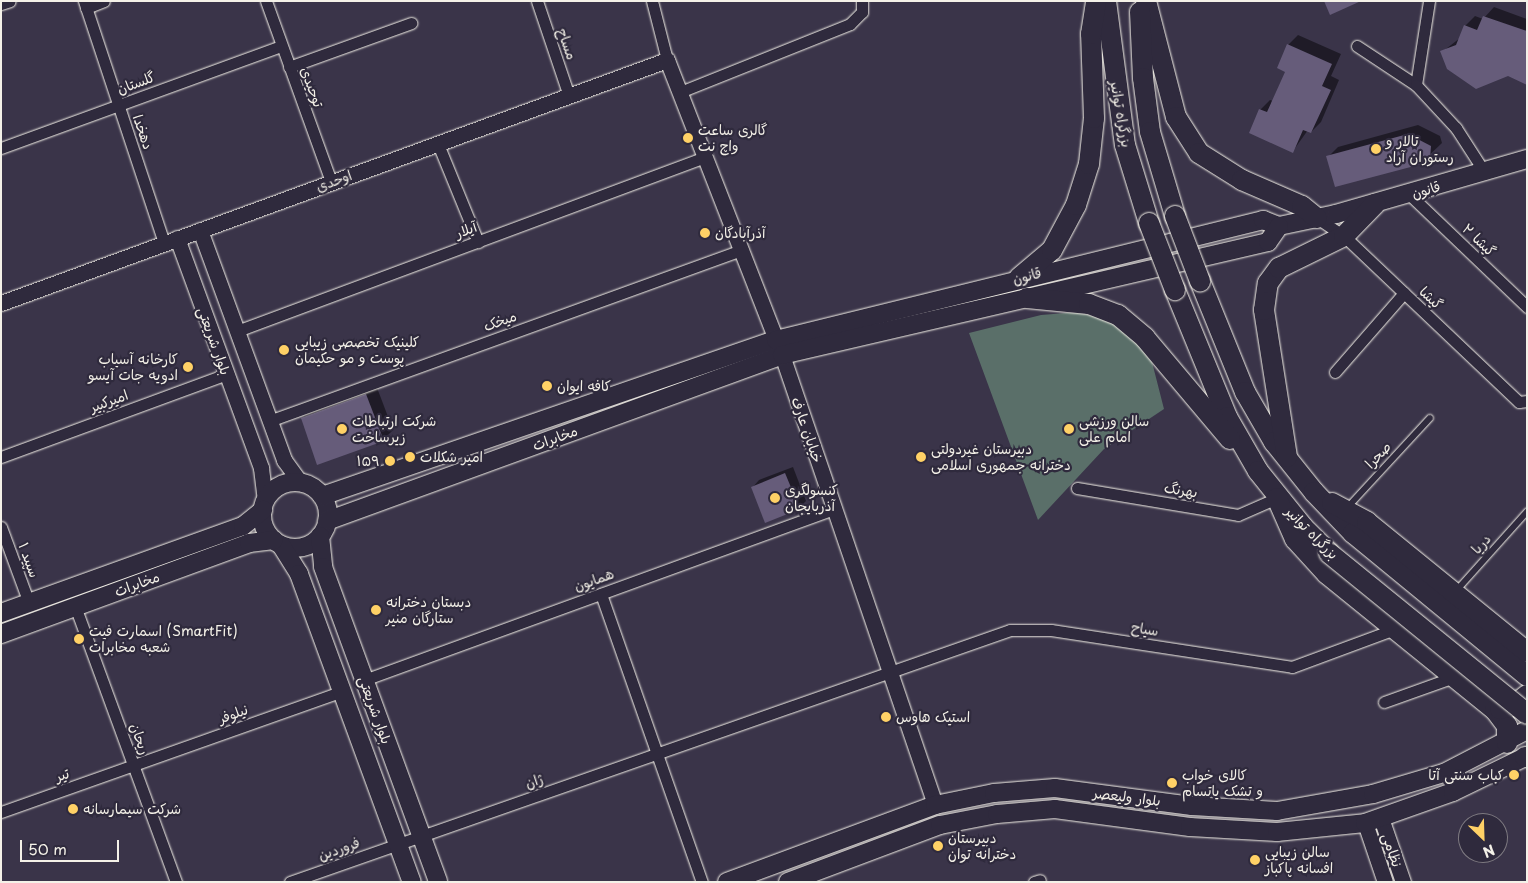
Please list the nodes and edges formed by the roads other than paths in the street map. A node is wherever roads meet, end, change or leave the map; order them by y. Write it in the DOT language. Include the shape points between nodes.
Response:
graph roads {
  1 [pos="10,1"];
  2 [pos="104,1"];
  3 [pos="266,1"];
  4 [pos="537,1"];
  5 [pos="652,1"];
  6 [pos="862,1"];
  7 [pos="1096,1"];
  8 [pos="1106,1"];
  9 [pos="1139,1"];
  10 [pos="1146,1"];
  11 [pos="1429,1"];
  12 [pos="1,4"];
  13 [pos="85,4"];
  14 [pos="411,23"];
  15 [pos="281,46"];
  16 [pos="1357,46"];
  17 [pos="667,60"];
  18 [pos="289,67"];
  19 [pos="1416,85"];
  20 [pos="680,92"];
  21 [pos="569,96"];
  22 [pos="118,106"];
  23 [pos="438,144"];
  24 [pos="1,148"];
  25 [pos="705,157"];
  26 [pos="1527,159"];
  27 [pos="1485,173"];
  28 [pos="331,182"];
  29 [pos="1410,195"];
  30 [pos="1375,204"];
  31 [pos="1317,218"];
  32 [pos="1279,226"];
  33 [pos="200,230"];
  34 [pos="1344,236"];
  35 [pos="171,241"];
  36 [pos="478,242"];
  37 [pos="741,250"];
  38 [pos="1019,278"];
  39 [pos="1404,293"];
  40 [pos="1027,298"];
  41 [pos="1,302"];
  42 [pos="1527,307"];
  43 [pos="237,331"];
  44 [pos="779,348"];
  45 [pos="1335,372"];
  46 [pos="226,374"];
  47 [pos="1524,402"];
  48 [pos="1430,418"];
  49 [pos="270,421"];
  50 [pos="1,456"];
  51 [pos="1288,459"];
  52 [pos="1258,471"];
  53 [pos="301,483"];
  54 [pos="1077,488"];
  55 [pos="1314,492"];
  56 [pos="322,496"];
  57 [pos="1277,498"];
  58 [pos="264,506"];
  59 [pos="834,509"];
  60 [pos="1345,510"];
  61 [pos="1527,512"];
  62 [pos="1,527"];
  63 [pos="324,529"];
  64 [pos="277,543"];
  65 [pos="1454,593"];
  66 [pos="601,594"];
  67 [pos="29,603"];
  68 [pos="75,606"];
  69 [pos="1,614"];
  70 [pos="1395,629"];
  71 [pos="1,634"];
  72 [pos="1527,652"];
  73 [pos="890,674"];
  74 [pos="1454,676"];
  75 [pos="1527,676"];
  76 [pos="364,680"];
  77 [pos="342,691"];
  78 [pos="1527,695"];
  79 [pos="1384,702"];
  80 [pos="1496,710"];
  81 [pos="1527,714"];
  82 [pos="1527,730"];
  83 [pos="1507,743"];
  84 [pos="657,755"];
  85 [pos="1526,757"];
  86 [pos="134,766"];
  87 [pos="934,805"];
  88 [pos="1234,809"];
  89 [pos="1,812"];
  90 [pos="1373,820"];
  91 [pos="1235,829"];
  92 [pos="421,836"];
  93 [pos="398,844"];
  94 [pos="826,875"];
  95 [pos="176,882"];
  96 [pos="290,882"];
  97 [pos="412,882"];
  98 [pos="438,882"];
  99 [pos="702,882"];
  100 [pos="727,882"];
  101 [pos="788,882"];
  102 [pos="1385,882"];
  103 [pos="1403,882"];
  1 -- 12 [label="street"];
  2 -- 13 [label="street"];
  3 -- 15 [label="street, توحیدی"];
  4 -- 21 [label="street, مساح"];
  5 -- 17 [label="street"];
  6 -- 20 [label="street" via="862,12 850,24"];
  7 -- 38 [label="highway" via="1091,34 1094,118 1089,164 1076,204 1052,250"];
  8 -- 52 [label="highway, بزرگراه توانیر, bridge" via="1125,145 1149,223 1228,417"];
  9 -- 51 [label="highway, بزرگراه توانیر, bridge" via="1150,132 1175,216 1246,392"];
  10 -- 31 [label="highway" via="1176,117 1199,153 1242,180 1302,206"];
  11 -- 19 [label="street"];
  13 -- 22 [label="street, دهخدا"];
  14 -- 18 [label="street"];
  15 -- 18 [label="street, توحیدی"];
  15 -- 22 [label="street, گلستان"];
  16 -- 19 [label="street"];
  17 -- 20 [label="street, خیابان عارف"];
  17 -- 21 [label="street, اوحدی"];
  18 -- 28 [label="street, توحیدی"];
  19 -- 27 [label="street" via="1456,128"];
  20 -- 25 [label="street, خیابان عارف"];
  21 -- 23 [label="street, اوحدی"];
  22 -- 24 [label="street, گلستان"];
  22 -- 35 [label="street, دهخدا"];
  23 -- 28 [label="street, اوحدی"];
  23 -- 36 [label="street"];
  25 -- 36 [label="street, آیلار"];
  25 -- 37 [label="street, خیابان عارف"];
  26 -- 27 [label="main road, قانون"];
  27 -- 29 [label="main road, قانون"];
  28 -- 33 [label="street, اوحدی"];
  29 -- 30 [label="main road, قانون"];
  29 -- 42 [label="street, گیشا ۲"];
  30 -- 31 [label="main road, قانون"];
  30 -- 34 [label="highway"];
  31 -- 32 [label="main road, قانون"];
  31 -- 34 [label="street, گیشا"];
  32 -- 38 [label="main road, قانون" via="1263,220"];
  32 -- 40 [label="main road, قانون" via="1268,242"];
  33 -- 35 [label="street, اوحدی"];
  33 -- 43 [label="street, بلوار شریعتى"];
  34 -- 39 [label="street, گیشا"];
  34 -- 51 [label="highway" via="1279,268 1268,283 1264,310"];
  35 -- 41 [label="street, اوحدی"];
  35 -- 46 [label="street, بلوار شریعتى"];
  36 -- 43 [label="street, آیلار"];
  37 -- 44 [label="street, خیابان عارف"];
  37 -- 49 [label="street, میخک"];
  38 -- 44 [label="main road, قانون"];
  39 -- 45 [label="street"];
  39 -- 47 [label="street, گیشا"];
  40 -- 44 [label="main road, قانون"];
  40 -- 52 [label="highway" via="1089,304 1118,315 1145,338"];
  43 -- 49 [label="street, بلوار شریعتى"];
  44 -- 56 [label="main road, مخابرات"];
  44 -- 59 [label="street, خیابان عارف"];
  44 -- 63 [label="main road, مخابرات"];
  46 -- 50 [label="street, امیرکبیر"];
  46 -- 58 [label="street, بلوار شریعتى" via="261,468"];
  48 -- 60 [label="lane, صحرا"];
  49 -- 53 [label="street, بلوار شریعتى" via="284,460"];
  51 -- 55 [label="highway, بزرگراه توانیر"];
  52 -- 57 [label="highway, بزرگراه توانیر"];
  53 -- 56 [label="main road"];
  53 -- 58 [label="main road" via="284,484"];
  54 -- 57 [label="street, بهرنگ" via="1238,515"];
  55 -- 60 [label="highway"];
  55 -- 75 [label="highway, بزرگراه توانیر" via="1353,533"];
  56 -- 63 [label="main road"];
  57 -- 70 [label="highway" via="1295,538 1327,574"];
  57 -- 81 [label="highway, بزرگراه توانیر, bridge" via="1330,553"];
  58 -- 64 [label="main road" via="264,526"];
  58 -- 67 [label="main road, مخابرات" via="243,526"];
  59 -- 66 [label="street, همایون"];
  59 -- 73 [label="street, خیابان عارف"];
  60 -- 65 [label="highway" via="1367,522"];
  61 -- 65 [label="lane, دریا"];
  62 -- 67 [label="street, سپید ۱"];
  63 -- 64 [label="main road" via="306,546"];
  63 -- 76 [label="main road, بلوار شریعتى" via="323,567"];
  64 -- 68 [label="main road, مخابرات" via="249,543"];
  64 -- 77 [label="main road, بلوار شریعتى" via="299,574"];
  65 -- 72 [label="highway"];
  66 -- 76 [label="street, همایون"];
  66 -- 84 [label="street"];
  67 -- 69 [label="main road, مخابرات"];
  68 -- 71 [label="main road, مخابرات"];
  68 -- 86 [label="street, ریحان"];
  70 -- 73 [label="street, سیاح" via="1292,667 1051,630 1010,630"];
  70 -- 74 [label="highway"];
  73 -- 84 [label="street, ژان"];
  73 -- 87 [label="street, خیابان عارف"];
  74 -- 79 [label="street"];
  74 -- 80 [label="highway"];
  76 -- 92 [label="main road, بلوار شریعتى"];
  77 -- 86 [label="street, نیلوفر"];
  77 -- 93 [label="main road, بلوار شریعتى"];
  78 -- 80 [label="highway" via="1513,706"];
  80 -- 83 [label="highway" via="1507,726"];
  82 -- 83 [label="main road, بلوار ولیعصر"];
  83 -- 88 [label="main road, بلوار ولیعصر" via="1444,773 1374,794 1276,811"];
  84 -- 92 [label="street, ژان"];
  84 -- 99 [label="street"];
  85 -- 90 [label="main road, بلوار ولیعصر" via="1453,792"];
  86 -- 89 [label="street, تیر"];
  86 -- 95 [label="street, ریحان"];
  87 -- 88 [label="main road, بلوار ولیعصر" via="994,793 1055,788"];
  87 -- 100 [label="main road, بلوار ولیعصر"];
  88 -- 91 [label="main road"];
  90 -- 91 [label="main road, بلوار ولیعصر" via="1277,832"];
  90 -- 102 [label="street, نظامی"];
  90 -- 103 [label="street, نظامی"];
  91 -- 94 [label="main road, بلوار ولیعصر" via="1055,809 997,814 940,825"];
  92 -- 93 [label="street, ژان"];
  92 -- 98 [label="main road, بلوار شریعتى"];
  93 -- 96 [label="street, فروردین"];
  93 -- 97 [label="main road, بلوار شریعتى"];
  94 -- 101 [label="main road, بلوار ولیعصر"];
}
